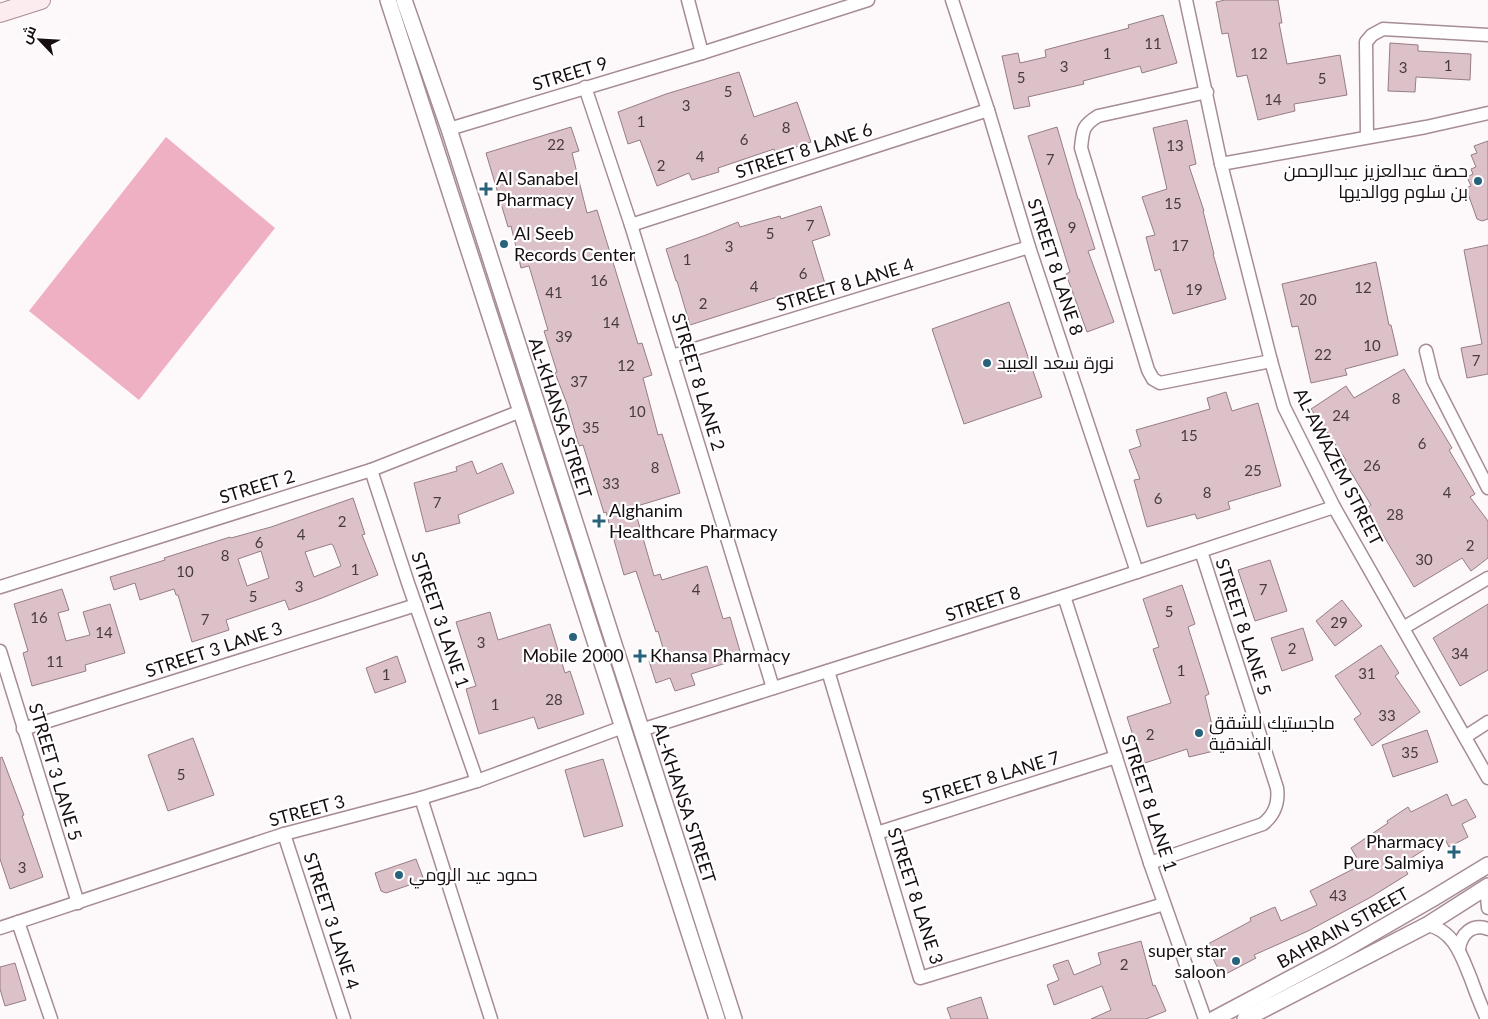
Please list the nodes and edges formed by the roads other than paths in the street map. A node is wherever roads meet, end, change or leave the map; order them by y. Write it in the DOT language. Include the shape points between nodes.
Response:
graph roads {
  1 [pos="41,0"];
  2 [pos="388,0"];
  3 [pos="404,0"];
  4 [pos="688,0"];
  5 [pos="868,0"];
  6 [pos="952,0"];
  7 [pos="1186,0"];
  8 [pos="828,6"];
  9 [pos="0,13"];
  10 [pos="1482,34"];
  11 [pos="702,52"];
  12 [pos="585,87"];
  13 [pos="1207,92"];
  14 [pos="988,110"];
  15 [pos="1488,112"];
  16 [pos="449,129"];
  17 [pos="1366,137"];
  18 [pos="1221,164"];
  19 [pos="631,225"];
  20 [pos="1029,247"];
  21 [pos="1426,351"];
  22 [pos="672,356"];
  23 [pos="1271,361"];
  24 [pos="521,411"];
  25 [pos="371,470"];
  26 [pos="1488,488"];
  27 [pos="1334,507"];
  28 [pos="1201,551"];
  29 [pos="1137,572"];
  30 [pos="1488,578"];
  31 [pos="0,588"];
  32 [pos="1064,596"];
  33 [pos="416,605"];
  34 [pos="1403,628"];
  35 [pos="0,651"];
  36 [pos="828,671"];
  37 [pos="774,688"];
  38 [pos="1488,722"];
  39 [pos="623,727"];
  40 [pos="23,729"];
  41 [pos="641,730"];
  42 [pos="1465,737"];
  43 [pos="1116,757"];
  44 [pos="1488,778"];
  45 [pos="477,781"];
  46 [pos="421,798"];
  47 [pos="876,833"];
  48 [pos="284,834"];
  49 [pos="1150,863"];
  50 [pos="1488,865"];
  51 [pos="1488,886"];
  52 [pos="1488,893"];
  53 [pos="78,903"];
  54 [pos="1164,904"];
  55 [pos="1488,908"];
  56 [pos="18,922"];
  57 [pos="1427,925"];
  58 [pos="0,928"];
  59 [pos="1488,929"];
  60 [pos="1459,949"];
  61 [pos="51,1019"];
  62 [pos="344,1019"];
  63 [pos="491,1019"];
  64 [pos="717,1019"];
  65 [pos="734,1019"];
  66 [pos="1205,1019"];
  67 [pos="1214,1019"];
  68 [pos="1245,1019"];
  69 [pos="1486,1019"];
  1 -- 9 [label="main road"];
  2 -- 24 [label="street, AL-KHANSA STREET"];
  3 -- 16 [label="street, AL-KHANSA STREET"];
  4 -- 11 [label="street"];
  5 -- 8 [label="street, STREET 9"];
  6 -- 14 [label="street, STREET 8 LANE 8"];
  7 -- 13 [label="street, AL-AWAZEM STREET"];
  8 -- 11 [label="street, STREET 9"];
  10 -- 17 [label="street" via="1384,29 1372,35 1366,42"];
  11 -- 12 [label="street, STREET 9"];
  12 -- 16 [label="street, STREET 9"];
  12 -- 19 [label="street, STREET 8 LANE 2"];
  13 -- 18 [label="street, AL-AWAZEM STREET"];
  13 -- 23 [label="street" via="1098,116 1082,131 1081,148 1153,379 1160,384"];
  14 -- 19 [label="street, STREET 8 LANE 6"];
  14 -- 20 [label="street, STREET 8 LANE 8"];
  15 -- 17 [label="street"];
  16 -- 41 [label="street, AL-KHANSA STREET"];
  17 -- 18 [label="street"];
  18 -- 23 [label="street, AL-AWAZEM STREET"];
  19 -- 22 [label="street, STREET 8 LANE 2"];
  20 -- 22 [label="street, STREET 8 LANE 4"];
  20 -- 29 [label="street, STREET 8 LANE 8"];
  21 -- 26 [label="street" via="1433,380"];
  22 -- 37 [label="street, STREET 8 LANE 2"];
  23 -- 27 [label="street, AL-AWAZEM STREET" via="1284,407"];
  24 -- 25 [label="street, STREET 2"];
  24 -- 39 [label="street, AL-KHANSA STREET"];
  25 -- 31 [label="street, STREET 2"];
  25 -- 33 [label="street, STREET 3 LANE 1"];
  27 -- 28 [label="street, STREET 8"];
  27 -- 34 [label="street, AL-AWAZEM STREET"];
  28 -- 29 [label="street, STREET 8"];
  28 -- 49 [label="street, STREET 8 LANE 5" via="1277,788 1277,804 1264,824"];
  29 -- 32 [label="street, STREET 8"];
  30 -- 34 [label="street"];
  32 -- 36 [label="street, STREET 8"];
  32 -- 43 [label="street, STREET 8 LANE 1"];
  33 -- 40 [label="street, STREET 3 LANE 3"];
  33 -- 45 [label="street, STREET 3 LANE 1"];
  34 -- 42 [label="street, AL-AWAZEM STREET"];
  35 -- 40 [label="street, STREET 3 LANE 5"];
  36 -- 37 [label="street, STREET 8"];
  36 -- 47 [label="street, STREET 8 LANE 3"];
  37 -- 41 [label="street, STREET 8"];
  38 -- 42 [label="street"];
  39 -- 45 [label="street, STREET 3"];
  39 -- 64 [label="street, AL-KHANSA STREET"];
  40 -- 53 [label="street, STREET 3 LANE 5"];
  41 -- 65 [label="street, AL-KHANSA STREET"];
  42 -- 44 [label="street, AL-AWAZEM STREET"];
  43 -- 47 [label="street, STREET 8 LANE 7"];
  43 -- 49 [label="street, STREET 8 LANE 1"];
  45 -- 46 [label="street, STREET 3"];
  46 -- 48 [label="street, STREET 3"];
  46 -- 63 [label="street"];
  47 -- 54 [label="street, STREET 8 LANE 3" via="920,978"];
  48 -- 53 [label="street, STREET 3"];
  48 -- 62 [label="street, STREET 3 LANE 4"];
  49 -- 54 [label="street, STREET 8 LANE 1"];
  50 -- 67 [label="street, BAHRAIN STREET" via="1340,952"];
  51 -- 57 [label="street, BAHRAIN STREET"];
  52 -- 55 [label="street"];
  53 -- 56 [label="street, STREET 3"];
  54 -- 66 [label="street, STREET 8 LANE 1"];
  56 -- 58 [label="street, STREET 3"];
  56 -- 61 [label="street"];
  57 -- 60 [label="street" via="1443,931"];
  57 -- 68 [label="street, BAHRAIN STREET"];
  59 -- 60 [label="street" via="1477,927 1470,930 1464,935"];
  60 -- 69 [label="street"];
}
